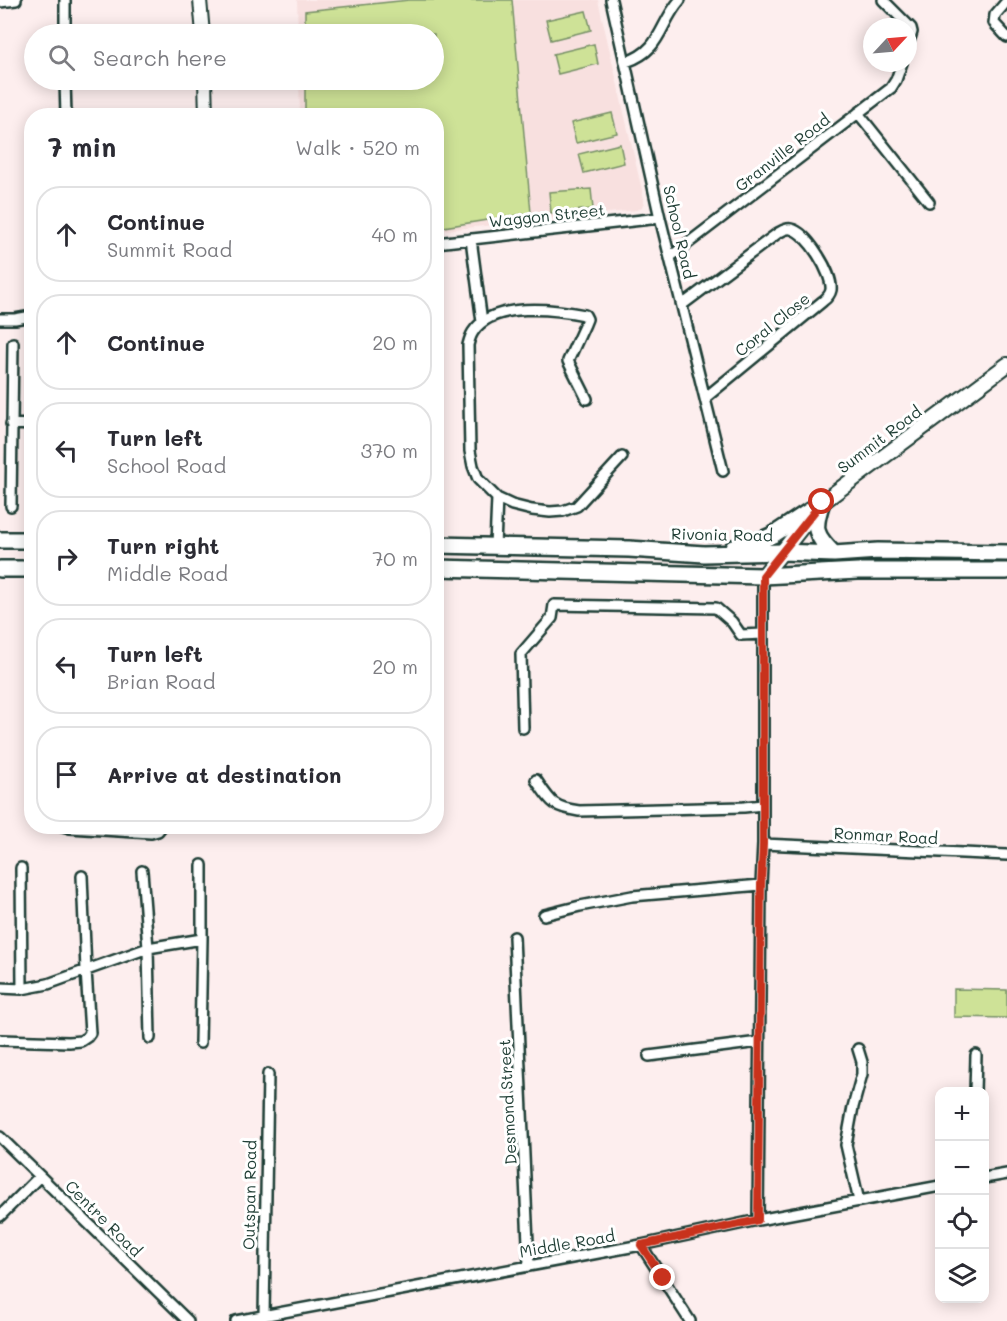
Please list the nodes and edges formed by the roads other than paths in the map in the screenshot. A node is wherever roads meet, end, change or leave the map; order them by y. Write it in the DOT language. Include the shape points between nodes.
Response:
graph roads {
  1 [pos="16,0"];
  2 [pos="64,0"];
  3 [pos="200,0"];
  4 [pos="611,0"];
  5 [pos="680,0"];
  6 [pos="883,0"];
  7 [pos="1007,1"];
  8 [pos="0,2"];
  9 [pos="900,18"];
  10 [pos="65,24"];
  11 [pos="202,24"];
  12 [pos="1007,37"];
  13 [pos="626,62"];
  14 [pos="899,72"];
  15 [pos="65,90"];
  16 [pos="205,90"];
  17 [pos="66,108"];
  18 [pos="206,108"];
  19 [pos="858,113"];
  20 [pos="929,202"];
  21 [pos="660,218"];
  22 [pos="471,239"];
  23 [pos="444,242"];
  24 [pos="670,257"];
  25 [pos="682,306"];
  26 [pos="24,317"];
  27 [pos="0,319"];
  28 [pos="482,322"];
  29 [pos="13,343"];
  30 [pos="1007,365"];
  31 [pos="705,398"];
  32 [pos="588,399"];
  33 [pos="11,423"];
  34 [pos="24,424"];
  35 [pos="622,457"];
  36 [pos="723,471"];
  37 [pos="497,498"];
  38 [pos="821,503"];
  39 [pos="11,506"];
  40 [pos="0,540"];
  41 [pos="24,540"];
  42 [pos="444,545"];
  43 [pos="495,546"];
  44 [pos="782,552"];
  45 [pos="1007,553"];
  46 [pos="704,554"];
  47 [pos="834,554"];
  48 [pos="444,568"];
  49 [pos="0,569"];
  50 [pos="24,569"];
  51 [pos="1007,571"];
  52 [pos="763,576"];
  53 [pos="763,634"];
  54 [pos="523,728"];
  55 [pos="536,780"];
  56 [pos="762,805"];
  57 [pos="763,844"];
  58 [pos="1007,855"];
  59 [pos="202,865"];
  60 [pos="21,868"];
  61 [pos="142,871"];
  62 [pos="82,876"];
  63 [pos="761,885"];
  64 [pos="544,915"];
  65 [pos="514,937"];
  66 [pos="202,939"];
  67 [pos="148,948"];
  68 [pos="86,970"];
  69 [pos="0,988"];
  70 [pos="22,989"];
  71 [pos="150,1038"];
  72 [pos="0,1040"];
  73 [pos="201,1042"];
  74 [pos="759,1042"];
  75 [pos="858,1049"];
  76 [pos="976,1054"];
  77 [pos="649,1056"];
  78 [pos="268,1074"];
  79 [pos="975,1087"];
  80 [pos="0,1137"];
  81 [pos="1007,1174"];
  82 [pos="40,1176"];
  83 [pos="989,1177"];
  84 [pos="935,1187"];
  85 [pos="859,1201"];
  86 [pos="0,1216"];
  87 [pos="758,1220"];
  88 [pos="641,1245"];
  89 [pos="529,1265"];
  90 [pos="264,1316"];
  91 [pos="188,1321"];
  92 [pos="236,1321"];
  93 [pos="690,1321"];
  1 -- 8 [label="street"];
  2 -- 10 [label="street"];
  3 -- 11 [label="street"];
  4 -- 13 [label="street, School Road"];
  5 -- 13 [label="street" via="647,52"];
  6 -- 9 [label="street"];
  7 -- 12 [label="street" via="995,15 994,23"];
  13 -- 21 [label="street, School Road"];
  14 -- 19 [label="street, Granville Road" via="891,88"];
  15 -- 17 [label="street"];
  16 -- 18 [label="street"];
  19 -- 20 [label="street"];
  19 -- 24 [label="street, Granville Road"];
  21 -- 22 [label="street, Waggon Street"];
  21 -- 24 [label="street, School Road"];
  22 -- 23 [label="street, Waggon Street"];
  22 -- 28 [label="street"];
  24 -- 25 [label="street, School Road"];
  25 -- 31 [label="street, School Road"];
  25 -- 31 [label="street, Coral Close" via="785,229 796,231 808,242 830,281 828,297"];
  26 -- 27 [label="street"];
  28 -- 32 [label="street" via="524,309 585,315 587,319 568,361"];
  28 -- 37 [label="street" via="468,345 470,451 478,479"];
  29 -- 33 [label="street"];
  30 -- 38 [label="main road, Summit Road"];
  31 -- 36 [label="street, School Road"];
  33 -- 34 [label="street"];
  33 -- 39 [label="street"];
  35 -- 37 [label="street" via="577,506 562,511 532,510"];
  37 -- 43 [label="street"];
  38 -- 44 [label="main road, Summit Road"];
  38 -- 46 [label="main road" via="764,539"];
  38 -- 47 [label="main road" via="816,526 819,537"];
  40 -- 41 [label="main road"];
  42 -- 43 [label="main road, Rivonia Road"];
  43 -- 46 [label="main road, Rivonia Road"];
  44 -- 46 [label="main road, Rivonia Road"];
  44 -- 47 [label="main road, Rivonia Road"];
  44 -- 52 [label="main road, Summit Road"];
  45 -- 47 [label="main road, Rivonia Road"];
  48 -- 52 [label="main road"];
  49 -- 50 [label="main road"];
  51 -- 52 [label="main road" via="858,571"];
  52 -- 53 [label="street"];
  53 -- 54 [label="street" via="741,635 716,608 554,605 552,618 521,654"];
  53 -- 56 [label="street"];
  55 -- 56 [label="street" via="551,802 579,811"];
  56 -- 57 [label="street"];
  57 -- 58 [label="street, Ronmar Road"];
  57 -- 63 [label="street"];
  59 -- 66 [label="street"];
  60 -- 70 [label="street"];
  61 -- 67 [label="street"];
  62 -- 68 [label="street"];
  63 -- 64 [label="street" via="632,896"];
  63 -- 74 [label="street"];
  65 -- 89 [label="street, Desmond Street"];
  66 -- 67 [label="street"];
  66 -- 73 [label="street"];
  67 -- 68 [label="street"];
  67 -- 71 [label="street"];
  68 -- 70 [label="street"];
  68 -- 72 [label="street" via="91,1027 87,1037 69,1042"];
  69 -- 70 [label="street"];
  74 -- 77 [label="street"];
  74 -- 87 [label="street"];
  75 -- 85 [label="street" via="862,1074 846,1145"];
  76 -- 79 [label="street"];
  78 -- 90 [label="street, Outspan Road"];
  80 -- 82 [label="street, Centre Road"];
  81 -- 83 [label="street"];
  82 -- 86 [label="street"];
  82 -- 91 [label="street, Centre Road"];
  84 -- 85 [label="street, Middle Road"];
  85 -- 87 [label="street, Middle Road"];
  87 -- 88 [label="street, Middle Road"];
  88 -- 89 [label="street, Middle Road"];
  88 -- 93 [label="street"];
  89 -- 90 [label="street, Middle Road"];
  90 -- 92 [label="street, Middle Road"];
}
